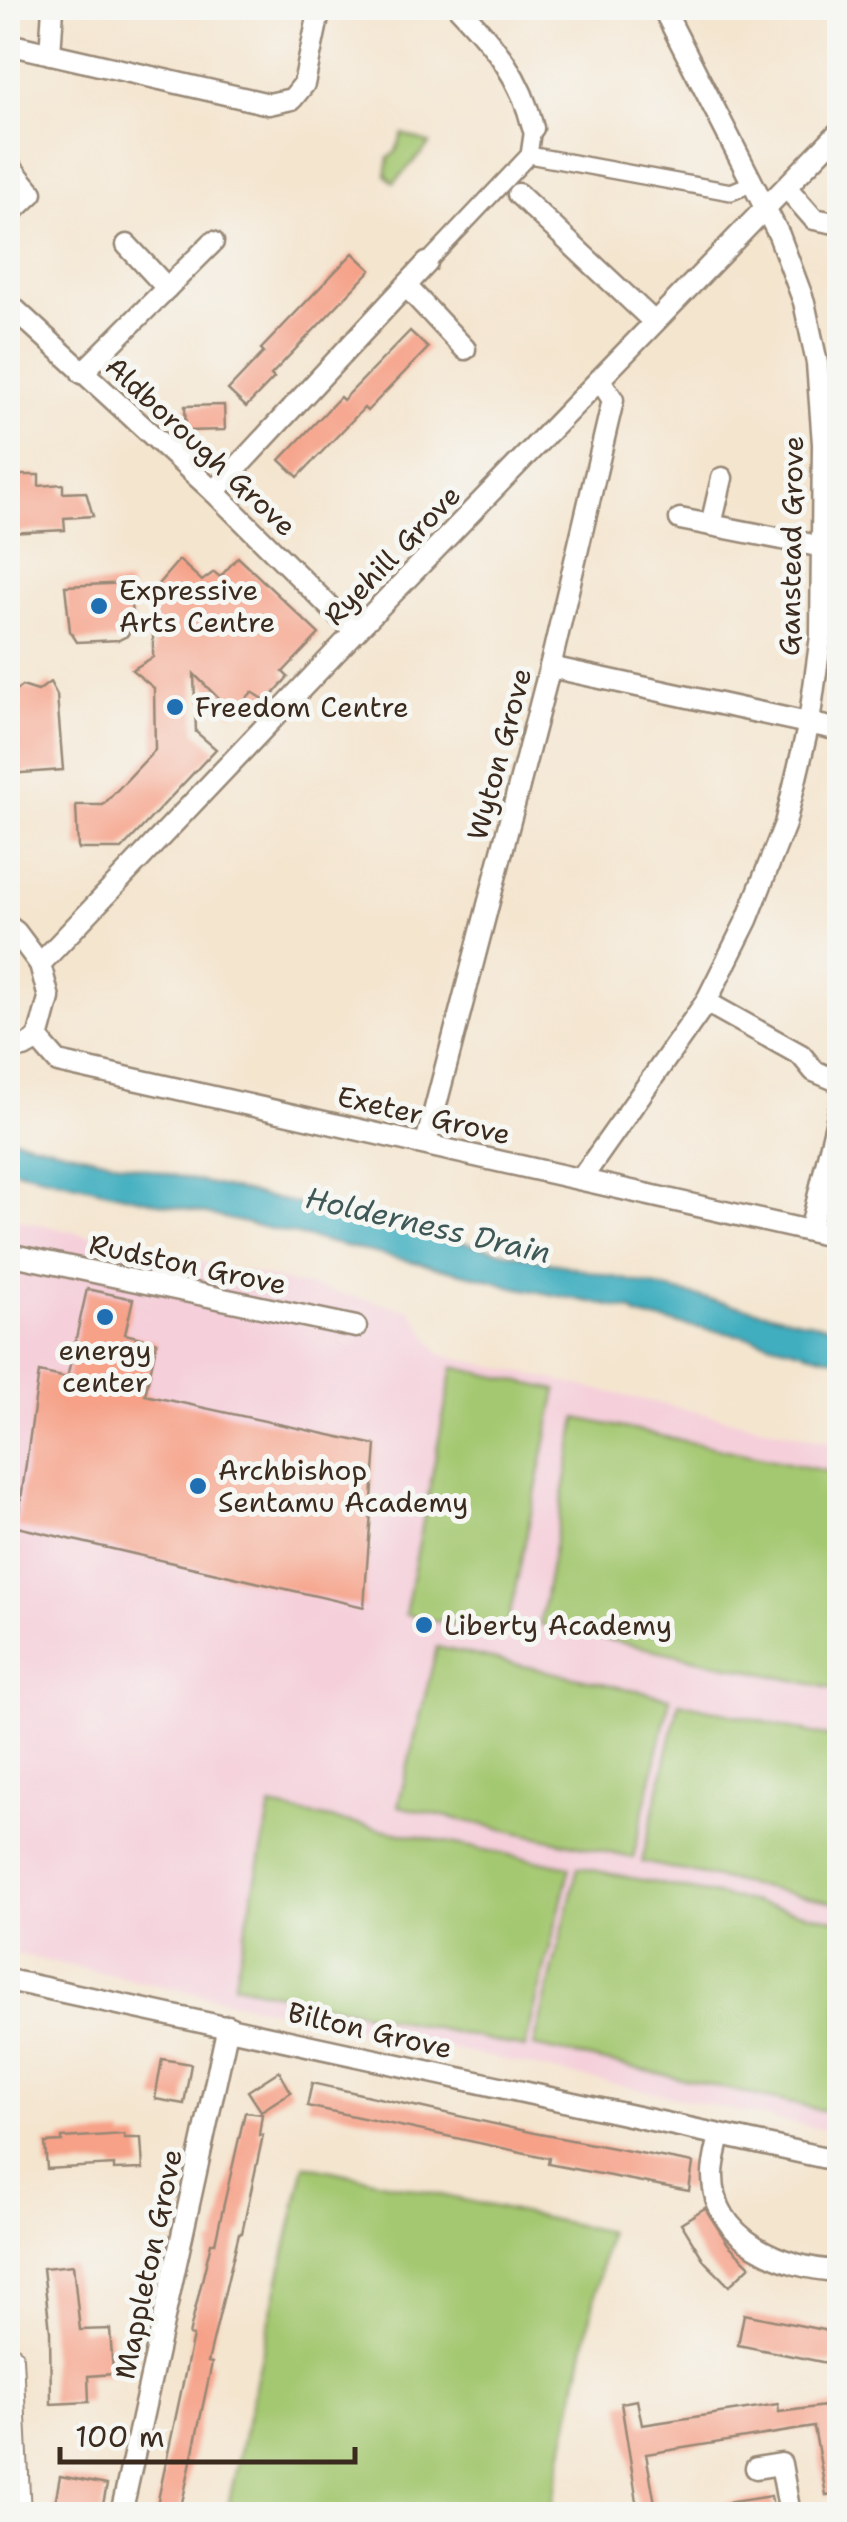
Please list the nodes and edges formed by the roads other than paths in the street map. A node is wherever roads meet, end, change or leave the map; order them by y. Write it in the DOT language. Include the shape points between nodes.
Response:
graph roads {
  1 [pos="53,8"];
  2 [pos="320,8"];
  3 [pos="458,8"];
  4 [pos="663,8"];
  5 [pos="8,44"];
  6 [pos="50,54"];
  7 [pos="533,128"];
  8 [pos="840,131"];
  9 [pos="529,155"];
  10 [pos="8,164"];
  11 [pos="753,183"];
  12 [pos="786,187"];
  13 [pos="518,194"];
  14 [pos="766,208"];
  15 [pos="8,216"];
  16 [pos="840,224"];
  17 [pos="213,242"];
  18 [pos="127,245"];
  19 [pos="426,264"];
  20 [pos="407,287"];
  21 [pos="167,288"];
  22 [pos="8,303"];
  23 [pos="653,322"];
  24 [pos="465,349"];
  25 [pos="82,373"];
  26 [pos="600,380"];
  27 [pos="722,478"];
  28 [pos="214,492"];
  29 [pos="680,519"];
  30 [pos="711,526"];
  31 [pos="823,548"];
  32 [pos="355,632"];
  33 [pos="550,667"];
  34 [pos="808,723"];
  35 [pos="840,730"];
  36 [pos="8,926"];
  37 [pos="40,964"];
  38 [pos="706,1002"];
  39 [pos="38,1039"];
  40 [pos="8,1045"];
  41 [pos="840,1082"];
  42 [pos="840,1106"];
  43 [pos="426,1143"];
  44 [pos="581,1179"];
  45 [pos="810,1231"];
  46 [pos="840,1238"];
  47 [pos="8,1254"];
  48 [pos="356,1327"];
  49 [pos="8,1980"];
  50 [pos="228,2026"];
  51 [pos="720,2136"];
  52 [pos="840,2161"];
  53 [pos="840,2272"];
  54 [pos="8,2358"];
  55 [pos="756,2468"];
  56 [pos="16,2514"];
  57 [pos="121,2514"];
  58 [pos="790,2514"];
  1 -- 6 [label="street"];
  2 -- 6 [label="street" via="304,84 292,99 270,104"];
  3 -- 7 [label="street" via="516,78"];
  4 -- 11 [label="street, Ganstead Grove"];
  5 -- 6 [label="street"];
  7 -- 9 [label="street"];
  8 -- 12 [label="street, Ryehill Grove"];
  9 -- 11 [label="street" via="731,192"];
  9 -- 19 [label="street"];
  10 -- 15 [label="street" via="32,193"];
  11 -- 14 [label="street, Ganstead Grove"];
  12 -- 14 [label="street, Ryehill Grove"];
  12 -- 16 [label="street" via="814,219"];
  13 -- 23 [label="street"];
  14 -- 23 [label="street, Ryehill Grove"];
  14 -- 31 [label="street, Ganstead Grove" via="794,270 816,363"];
  17 -- 21 [label="street"];
  18 -- 21 [label="street"];
  19 -- 20 [label="street"];
  20 -- 24 [label="street"];
  20 -- 28 [label="street"];
  21 -- 25 [label="street"];
  22 -- 25 [label="street, Aldborough Grove"];
  23 -- 26 [label="street, Ryehill Grove"];
  25 -- 28 [label="street, Aldborough Grove"];
  26 -- 32 [label="street, Ryehill Grove"];
  26 -- 33 [label="street, Wyton Grove" via="613,400"];
  27 -- 30 [label="street"];
  28 -- 32 [label="street, Aldborough Grove"];
  29 -- 30 [label="street"];
  30 -- 31 [label="street"];
  31 -- 34 [label="street, Ganstead Grove" via="822,636"];
  32 -- 37 [label="street, Ryehill Grove"];
  33 -- 34 [label="street"];
  33 -- 43 [label="street, Wyton Grove"];
  34 -- 35 [label="street"];
  34 -- 38 [label="street, Ganstead Grove" via="785,824"];
  36 -- 37 [label="street"];
  37 -- 39 [label="street" via="49,998"];
  38 -- 41 [label="street"];
  38 -- 44 [label="street, Ganstead Grove"];
  39 -- 40 [label="street" via="24,1048"];
  39 -- 43 [label="street, Exeter Grove" via="58,1062"];
  42 -- 45 [label="street"];
  43 -- 44 [label="street, Exeter Grove"];
  44 -- 45 [label="street, Exeter Grove"];
  45 -- 46 [label="street, Exeter Grove"];
  47 -- 48 [label="street, Rudston Grove"];
  49 -- 50 [label="street, Bilton Grove"];
  50 -- 51 [label="street, Bilton Grove"];
  50 -- 57 [label="street, Mappleton Grove"];
  51 -- 52 [label="street, Bilton Grove"];
  51 -- 53 [label="street" via="712,2176 717,2201 740,2236 776,2257"];
  54 -- 56 [label="street"];
  55 -- 58 [label="street" via="781,2464"];
}
